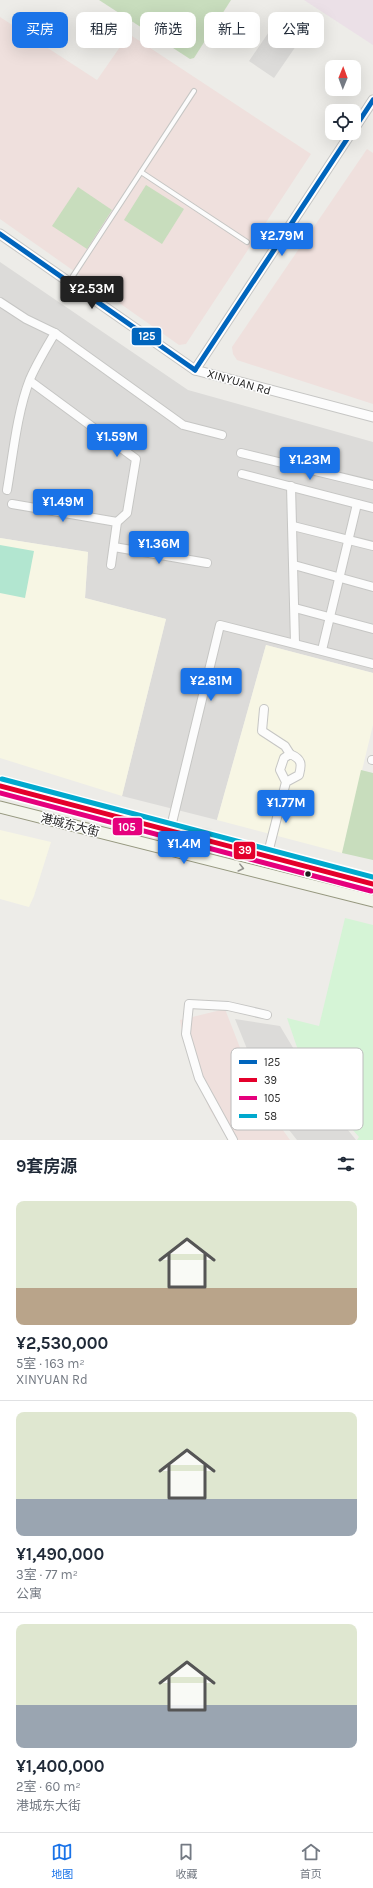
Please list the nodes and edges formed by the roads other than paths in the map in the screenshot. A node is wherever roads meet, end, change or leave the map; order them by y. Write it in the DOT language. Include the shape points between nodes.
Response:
graph roads {
  1 [pos="194,91"];
  2 [pos="373,100"];
  3 [pos="361,118"];
  4 [pos="346,140"];
  5 [pos="141,172"];
  6 [pos="0,234"];
  7 [pos="247,242"];
  8 [pos="69,282"];
  9 [pos="0,302"];
  10 [pos="55,333"];
  11 [pos="195,370"];
  12 [pos="30,381"];
  13 [pos="373,417"];
  14 [pos="222,435"];
  15 [pos="241,453"];
  16 [pos="242,474"];
  17 [pos="373,485"];
  18 [pos="291,486"];
  19 [pos="7,490"];
  20 [pos="12,504"];
  21 [pos="357,504"];
  22 [pos="373,508"];
  23 [pos="117,522"];
  24 [pos="293,526"];
  25 [pos="349,539"];
  26 [pos="373,546"];
  27 [pos="114,547"];
  28 [pos="207,563"];
  29 [pos="112,565"];
  30 [pos="294,565"];
  31 [pos="340,578"];
  32 [pos="373,586"];
  33 [pos="295,608"];
  34 [pos="330,617"];
  35 [pos="373,629"];
  36 [pos="295,643"];
  37 [pos="322,650"];
  38 [pos="373,664"];
  39 [pos="264,709"];
  40 [pos="290,754"];
  41 [pos="286,782"];
  42 [pos="0,786"];
  43 [pos="0,807"];
  44 [pos="170,831"];
  45 [pos="267,857"];
  46 [pos="373,884"];
  47 [pos="373,901"];
  48 [pos="267,1015"];
  49 [pos="233,1140"];
  1 -- 5 [label="lane"];
  2 -- 3 [label="street"];
  4 -- 11 [label="street"];
  5 -- 7 [label="lane"];
  5 -- 8 [label="lane"];
  6 -- 8 [label="street, XINYUAN Rd"];
  8 -- 11 [label="street, XINYUAN Rd"];
  9 -- 10 [label="street" via="26,319"];
  10 -- 12 [label="street"];
  10 -- 14 [label="street" via="183,425"];
  11 -- 13 [label="street, XINYUAN Rd"];
  12 -- 19 [label="street" via="17,431"];
  12 -- 23 [label="street" via="136,459 127,513"];
  15 -- 17 [label="street"];
  16 -- 18 [label="street"];
  18 -- 21 [label="street"];
  18 -- 24 [label="street"];
  20 -- 23 [label="street"];
  21 -- 22 [label="street"];
  21 -- 25 [label="street"];
  23 -- 27 [label="street"];
  24 -- 25 [label="street"];
  24 -- 30 [label="street"];
  25 -- 26 [label="street"];
  25 -- 31 [label="street"];
  27 -- 28 [label="street"];
  27 -- 29 [label="street"];
  30 -- 31 [label="street"];
  30 -- 33 [label="street"];
  31 -- 32 [label="street"];
  31 -- 34 [label="street"];
  33 -- 34 [label="street"];
  33 -- 36 [label="street"];
  34 -- 35 [label="street"];
  34 -- 37 [label="street"];
  36 -- 37 [label="street"];
  36 -- 44 [label="street" via="220,626"];
  37 -- 38 [label="street"];
  39 -- 40 [label="street" via="262,731 285,746"];
  40 -- 41 [label="street" via="284,758 280,770"];
  40 -- 41 [label="street" via="298,758 301,768 299,775"];
  41 -- 45 [label="street"];
  42 -- 44 [label="main road, 港城东大街"];
  43 -- 47 [label="main road, 港城东大街, one-way"];
  44 -- 45 [label="main road, 港城东大街"];
  45 -- 46 [label="main road, 港城东大街"];
  48 -- 49 [label="street" via="228,1006 189,1004 186,1034 199,1078"];
}
